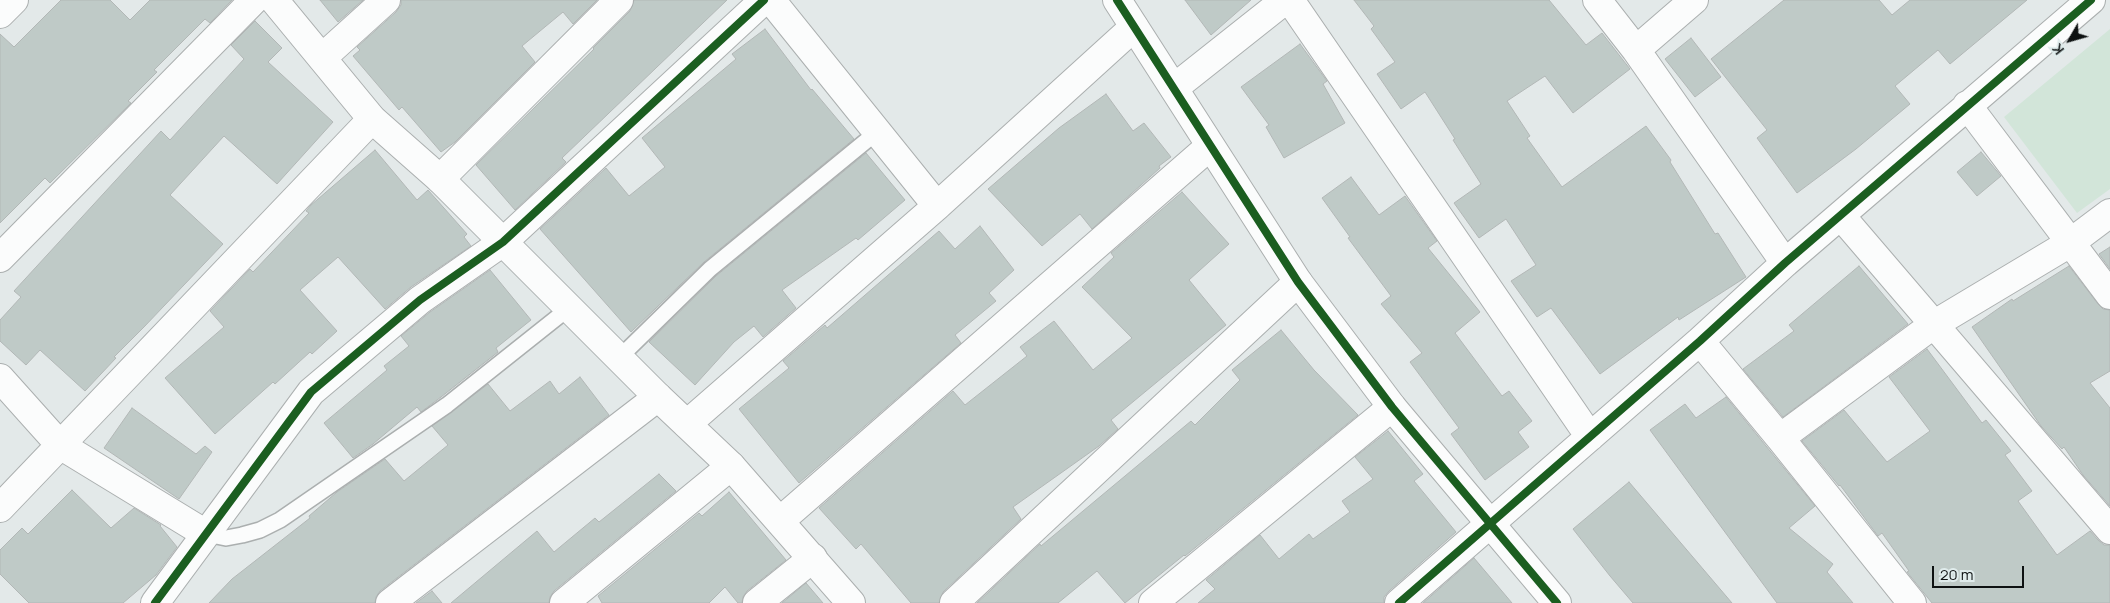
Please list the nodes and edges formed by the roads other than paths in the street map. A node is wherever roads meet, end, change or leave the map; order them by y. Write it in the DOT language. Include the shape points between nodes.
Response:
graph roads {
  1 [pos="14,0"];
  2 [pos="254,0"];
  3 [pos="274,0"];
  4 [pos="386,0"];
  5 [pos="619,0"];
  6 [pos="764,0"];
  7 [pos="771,0"];
  8 [pos="1117,0"];
  9 [pos="1285,0"];
  10 [pos="1290,0"];
  11 [pos="1597,0"];
  12 [pos="1694,0"];
  13 [pos="2091,0"];
  14 [pos="0,14"];
  15 [pos="1134,27"];
  16 [pos="1636,50"];
  17 [pos="323,57"];
  18 [pos="1174,88"];
  19 [pos="1967,105"];
  20 [pos="372,119"];
  21 [pos="877,132"];
  22 [pos="1210,146"];
  23 [pos="440,179"];
  24 [pos="936,206"];
  25 [pos="2110,213"];
  26 [pos="1841,216"];
  27 [pos="503,242"];
  28 [pos="2070,243"];
  29 [pos="0,258"];
  30 [pos="1785,263"];
  31 [pos="1298,282"];
  32 [pos="2110,295"];
  33 [pos="569,308"];
  34 [pos="1933,325"];
  35 [pos="1700,341"];
  36 [pos="619,358"];
  37 [pos="0,378"];
  38 [pos="658,398"];
  39 [pos="1392,407"];
  40 [pos="687,424"];
  41 [pos="1590,437"];
  42 [pos="1780,438"];
  43 [pos="60,445"];
  44 [pos="731,466"];
  45 [pos="0,508"];
  46 [pos="780,521"];
  47 [pos="1492,524"];
  48 [pos="2110,530"];
  49 [pos="206,534"];
  50 [pos="813,558"];
  51 [pos="155,603"];
  52 [pos="390,603"];
  53 [pos="564,603"];
  54 [pos="757,603"];
  55 [pos="851,603"];
  56 [pos="954,603"];
  57 [pos="1153,603"];
  58 [pos="1399,603"];
  59 [pos="1558,603"];
  60 [pos="1912,603"];
  1 -- 14 [label="street"];
  2 -- 29 [label="street"];
  3 -- 17 [label="street"];
  4 -- 17 [label="street"];
  5 -- 23 [label="street"];
  6 -- 27 [label="street"];
  7 -- 21 [label="street"];
  8 -- 15 [label="street"];
  9 -- 18 [label="street"];
  10 -- 41 [label="street"];
  11 -- 16 [label="street"];
  12 -- 16 [label="street"];
  13 -- 19 [label="street"];
  15 -- 18 [label="street"];
  15 -- 24 [label="street"];
  16 -- 30 [label="street"];
  17 -- 20 [label="street"];
  18 -- 22 [label="street"];
  19 -- 26 [label="street"];
  19 -- 28 [label="street"];
  20 -- 23 [label="street"];
  20 -- 43 [label="street"];
  21 -- 24 [label="street"];
  21 -- 36 [label="lane" via="710,269"];
  22 -- 31 [label="street"];
  22 -- 46 [label="street"];
  23 -- 27 [label="street"];
  24 -- 40 [label="street"];
  25 -- 28 [label="street"];
  26 -- 30 [label="street"];
  26 -- 34 [label="street"];
  27 -- 33 [label="street"];
  27 -- 49 [label="street" via="420,300 311,392"];
  28 -- 32 [label="street"];
  28 -- 34 [label="street"];
  30 -- 35 [label="street"];
  31 -- 39 [label="street"];
  31 -- 56 [label="street"];
  33 -- 36 [label="street"];
  33 -- 49 [label="lane" via="447,405 280,520 242,536 226,538"];
  34 -- 42 [label="street"];
  34 -- 48 [label="street"];
  35 -- 41 [label="street"];
  35 -- 42 [label="street"];
  36 -- 38 [label="street"];
  37 -- 43 [label="street"];
  38 -- 40 [label="street"];
  38 -- 52 [label="street"];
  39 -- 47 [label="street"];
  39 -- 57 [label="street"];
  40 -- 44 [label="street"];
  41 -- 47 [label="street"];
  42 -- 60 [label="street"];
  43 -- 45 [label="street"];
  43 -- 49 [label="street"];
  44 -- 46 [label="street"];
  44 -- 53 [label="street"];
  46 -- 50 [label="street"];
  47 -- 58 [label="street"];
  47 -- 59 [label="street"];
  49 -- 51 [label="street"];
  50 -- 54 [label="street"];
  50 -- 55 [label="street"];
}
